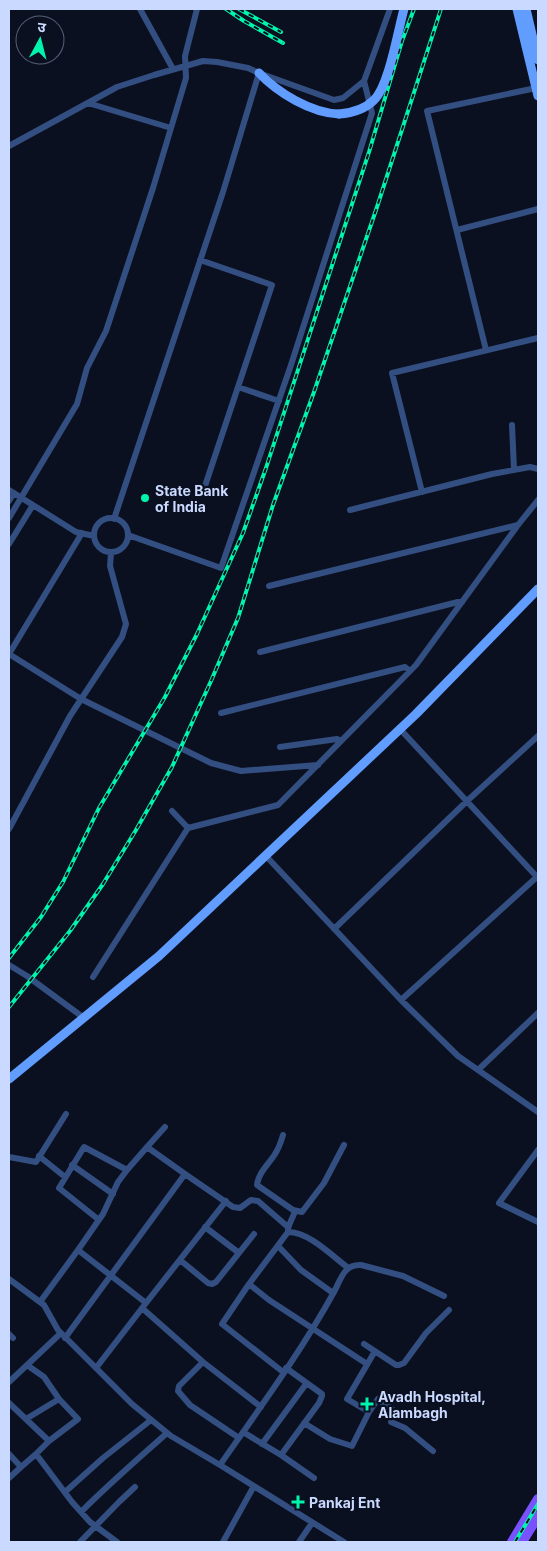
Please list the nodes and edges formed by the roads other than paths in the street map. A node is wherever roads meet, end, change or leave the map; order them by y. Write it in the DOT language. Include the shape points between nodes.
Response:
graph roads {
  1 [pos="140,9"];
  2 [pos="197,9"];
  3 [pos="390,9"];
  4 [pos="404,9"];
  5 [pos="517,9"];
  6 [pos="526,9"];
  7 [pos="532,9"];
  8 [pos="538,36"];
  9 [pos="538,60"];
  10 [pos="185,66"];
  11 [pos="173,69"];
  12 [pos="259,74"];
  13 [pos="364,81"];
  14 [pos="537,92"];
  15 [pos="88,103"];
  16 [pos="171,128"];
  17 [pos="9,146"];
  18 [pos="538,209"];
  19 [pos="457,230"];
  20 [pos="200,260"];
  21 [pos="538,338"];
  22 [pos="486,350"];
  23 [pos="238,387"];
  24 [pos="279,400"];
  25 [pos="512,425"];
  26 [pos="538,469"];
  27 [pos="514,470"];
  28 [pos="205,486"];
  29 [pos="11,492"];
  30 [pos="422,492"];
  31 [pos="21,498"];
  32 [pos="538,500"];
  33 [pos="9,501"];
  34 [pos="33,505"];
  35 [pos="350,510"];
  36 [pos="9,518"];
  37 [pos="114,519"];
  38 [pos="518,525"];
  39 [pos="82,533"];
  40 [pos="128,535"];
  41 [pos="94,536"];
  42 [pos="9,544"];
  43 [pos="111,553"];
  44 [pos="269,586"];
  45 [pos="538,589"];
  46 [pos="462,602"];
  47 [pos="260,652"];
  48 [pos="9,654"];
  49 [pos="410,671"];
  50 [pos="81,699"];
  51 [pos="221,713"];
  52 [pos="400,728"];
  53 [pos="538,736"];
  54 [pos="341,741"];
  55 [pos="280,747"];
  56 [pos="318,765"];
  57 [pos="468,801"];
  58 [pos="172,812"];
  59 [pos="188,828"];
  60 [pos="9,829"];
  61 [pos="265,855"];
  62 [pos="538,876"];
  63 [pos="334,929"];
  64 [pos="9,965"];
  65 [pos="94,977"];
  66 [pos="401,1000"];
  67 [pos="538,1013"];
  68 [pos="84,1018"];
  69 [pos="478,1070"];
  70 [pos="9,1079"];
  71 [pos="538,1112"];
  72 [pos="66,1114"];
  73 [pos="165,1127"];
  74 [pos="283,1135"];
  75 [pos="344,1145"];
  76 [pos="147,1147"];
  77 [pos="538,1150"];
  78 [pos="39,1156"];
  79 [pos="9,1157"];
  80 [pos="72,1165"];
  81 [pos="127,1170"];
  82 [pos="185,1174"];
  83 [pos="65,1177"];
  84 [pos="113,1194"];
  85 [pos="226,1201"];
  86 [pos="295,1211"];
  87 [pos="99,1220"];
  88 [pos="538,1222"];
  89 [pos="205,1227"];
  90 [pos="288,1229"];
  91 [pos="254,1234"];
  92 [pos="280,1248"];
  93 [pos="78,1250"];
  94 [pos="239,1253"];
  95 [pos="180,1260"];
  96 [pos="347,1267"];
  97 [pos="111,1276"];
  98 [pos="9,1279"];
  99 [pos="249,1284"];
  100 [pos="333,1293"];
  101 [pos="444,1296"];
  102 [pos="40,1302"];
  103 [pos="144,1306"];
  104 [pos="449,1310"];
  105 [pos="312,1328"];
  106 [pos="63,1335"];
  107 [pos="364,1344"];
  108 [pos="375,1351"];
  109 [pos="203,1362"];
  110 [pos="367,1364"];
  111 [pos="28,1365"];
  112 [pos="96,1368"];
  113 [pos="285,1370"];
  114 [pos="9,1382"];
  115 [pos="306,1384"];
  116 [pos="59,1399"];
  117 [pos="9,1403"];
  118 [pos="261,1407"];
  119 [pos="369,1412"];
  120 [pos="26,1419"];
  121 [pos="151,1420"];
  122 [pos="304,1423"];
  123 [pos="167,1433"];
  124 [pos="241,1435"];
  125 [pos="48,1441"];
  126 [pos="262,1444"];
  127 [pos="433,1451"];
  128 [pos="9,1454"];
  129 [pos="36,1454"];
  130 [pos="280,1455"];
  131 [pos="220,1465"];
  132 [pos="21,1466"];
  133 [pos="9,1478"];
  134 [pos="314,1478"];
  135 [pos="135,1486"];
  136 [pos="254,1486"];
  137 [pos="64,1492"];
  138 [pos="538,1499"];
  139 [pos="81,1512"];
  140 [pos="538,1516"];
  141 [pos="312,1523"];
  142 [pos="96,1526"];
  143 [pos="80,1542"];
  144 [pos="117,1542"];
  145 [pos="223,1542"];
  146 [pos="299,1542"];
  147 [pos="344,1542"];
  148 [pos="512,1542"];
  149 [pos="522,1542"];
  1 -- 11 [label="street"];
  2 -- 10 [label="street"];
  3 -- 13 [label="street"];
  4 -- 12 [label="street, bridge" via="382,89 364,107 339,114 321,112 270,85"];
  5 -- 14 [label="street"];
  6 -- 9 [label="street"];
  7 -- 8 [label="street"];
  10 -- 11 [label="street"];
  10 -- 12 [label="street" via="203,61 217,62 248,68"];
  10 -- 16 [label="street" via="186,78"];
  11 -- 15 [label="street" via="117,87"];
  12 -- 13 [label="street" via="334,100 343,98"];
  12 -- 20 [label="street"];
  13 -- 24 [label="street" via="372,113"];
  14 -- 19 [label="street" via="427,111"];
  15 -- 16 [label="street"];
  15 -- 17 [label="street"];
  16 -- 31 [label="street" via="110,322 87,368 77,404"];
  18 -- 19 [label="street"];
  19 -- 22 [label="street"];
  20 -- 23 [label="street" via="272,285"];
  20 -- 37 [label="street"];
  21 -- 22 [label="street"];
  22 -- 30 [label="street" via="392,373"];
  23 -- 24 [label="street"];
  23 -- 28 [label="street"];
  24 -- 40 [label="street" via="221,568"];
  25 -- 27 [label="street"];
  26 -- 27 [label="street"];
  27 -- 30 [label="street"];
  29 -- 31 [label="street"];
  29 -- 33 [label="street"];
  30 -- 35 [label="street"];
  31 -- 34 [label="street"];
  31 -- 36 [label="street"];
  32 -- 38 [label="street"];
  34 -- 39 [label="street"];
  34 -- 42 [label="street"];
  37 -- 40 [label="street" via="123,523"];
  37 -- 41 [label="street" via="99,523"];
  38 -- 44 [label="street"];
  38 -- 46 [label="street"];
  39 -- 41 [label="street"];
  39 -- 48 [label="street"];
  40 -- 43 [label="street" via="124,548"];
  41 -- 43 [label="street" via="99,548"];
  43 -- 50 [label="street" via="110,566 126,624 122,637"];
  45 -- 52 [label="street"];
  46 -- 47 [label="street"];
  46 -- 49 [label="street"];
  48 -- 50 [label="street"];
  49 -- 51 [label="street" via="405,667"];
  49 -- 54 [label="street"];
  50 -- 56 [label="street" via="211,763 241,771"];
  50 -- 60 [label="street"];
  52 -- 57 [label="street"];
  52 -- 61 [label="street"];
  53 -- 57 [label="street"];
  54 -- 55 [label="street"];
  54 -- 56 [label="street"];
  56 -- 59 [label="street" via="278,805"];
  57 -- 62 [label="street"];
  57 -- 63 [label="street"];
  58 -- 59 [label="street"];
  59 -- 65 [label="street"];
  61 -- 63 [label="street"];
  61 -- 68 [label="street" via="159,956"];
  62 -- 66 [label="street"];
  63 -- 66 [label="street"];
  64 -- 68 [label="street"];
  66 -- 69 [label="street" via="458,1056"];
  67 -- 69 [label="street"];
  68 -- 70 [label="street"];
  69 -- 71 [label="street"];
  72 -- 78 [label="street"];
  73 -- 76 [label="street"];
  74 -- 86 [label="street" via="275,1155 258,1178 258,1185"];
  75 -- 86 [label="street" via="307,1207 302,1212"];
  76 -- 81 [label="street"];
  76 -- 82 [label="street"];
  77 -- 88 [label="street" via="499,1203"];
  78 -- 79 [label="street" via="36,1162"];
  78 -- 83 [label="street"];
  80 -- 81 [label="street" via="84,1147"];
  80 -- 83 [label="street"];
  80 -- 84 [label="street"];
  81 -- 84 [label="street"];
  82 -- 85 [label="street"];
  82 -- 97 [label="street"];
  83 -- 87 [label="street" via="59,1188"];
  84 -- 87 [label="street"];
  85 -- 89 [label="street"];
  85 -- 90 [label="street" via="240,1208 250,1200 258,1201"];
  86 -- 90 [label="street"];
  87 -- 93 [label="street"];
  89 -- 94 [label="street"];
  89 -- 95 [label="street"];
  90 -- 96 [label="street" via="311,1239"];
  90 -- 99 [label="street"];
  91 -- 94 [label="street"];
  92 -- 100 [label="street" via="301,1270"];
  93 -- 97 [label="street"];
  93 -- 102 [label="street"];
  94 -- 95 [label="street" via="212,1284"];
  95 -- 103 [label="street"];
  96 -- 100 [label="street"];
  96 -- 101 [label="street" via="361,1265 403,1276"];
  97 -- 103 [label="street"];
  97 -- 106 [label="street"];
  98 -- 102 [label="street"];
  99 -- 105 [label="street"];
  99 -- 113 [label="street" via="222,1324"];
  100 -- 105 [label="street"];
  102 -- 106 [label="street"];
  103 -- 109 [label="street"];
  103 -- 112 [label="street"];
  104 -- 108 [label="street" via="426,1333 404,1363 396,1365"];
  105 -- 110 [label="street"];
  105 -- 113 [label="street"];
  106 -- 111 [label="street"];
  106 -- 112 [label="street"];
  107 -- 108 [label="street"];
  108 -- 110 [label="street"];
  109 -- 118 [label="street"];
  109 -- 124 [label="street" via="178,1386 178,1391 190,1405"];
  110 -- 119 [label="street" via="347,1399"];
  111 -- 114 [label="street"];
  111 -- 116 [label="street" via="44,1377"];
  112 -- 121 [label="street"];
  113 -- 115 [label="street"];
  113 -- 118 [label="street"];
  115 -- 122 [label="street" via="322,1396"];
  115 -- 126 [label="street"];
  116 -- 120 [label="street"];
  116 -- 125 [label="street" via="78,1419"];
  117 -- 120 [label="street"];
  118 -- 124 [label="street"];
  119 -- 122 [label="street" via="352,1446 330,1439"];
  119 -- 127 [label="street" via="378,1399 394,1410 391,1422 405,1428"];
  120 -- 125 [label="street"];
  121 -- 123 [label="street"];
  121 -- 137 [label="street"];
  122 -- 130 [label="street"];
  123 -- 131 [label="street"];
  123 -- 139 [label="street"];
  124 -- 126 [label="street"];
  124 -- 131 [label="street"];
  125 -- 129 [label="street"];
  126 -- 130 [label="street"];
  128 -- 132 [label="street"];
  129 -- 132 [label="street"];
  129 -- 137 [label="street"];
  130 -- 134 [label="street"];
  131 -- 136 [label="street"];
  132 -- 133 [label="street"];
  135 -- 142 [label="street"];
  136 -- 141 [label="street"];
  136 -- 145 [label="street"];
  137 -- 139 [label="street"];
  138 -- 148 [label="main road"];
  139 -- 142 [label="street"];
  140 -- 149 [label="main road"];
  141 -- 146 [label="street"];
  141 -- 147 [label="street"];
  142 -- 143 [label="street"];
  142 -- 144 [label="street"];
}
